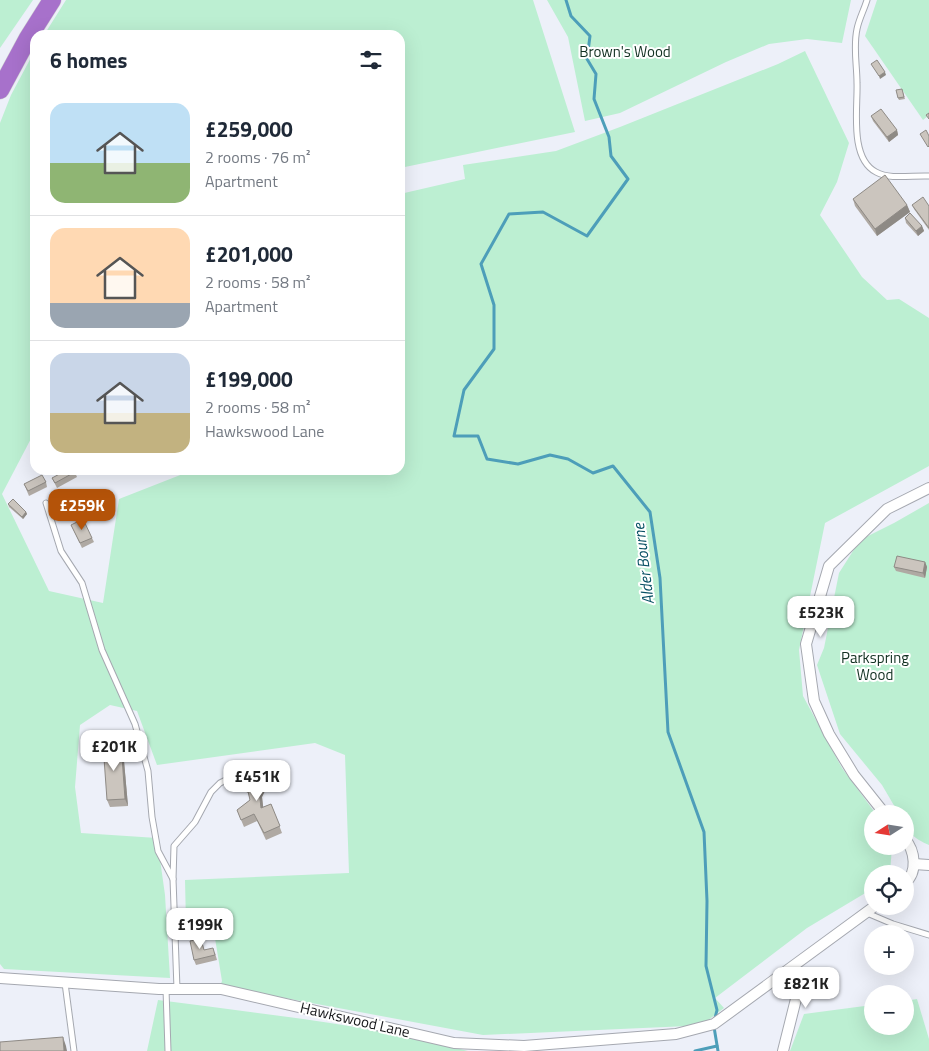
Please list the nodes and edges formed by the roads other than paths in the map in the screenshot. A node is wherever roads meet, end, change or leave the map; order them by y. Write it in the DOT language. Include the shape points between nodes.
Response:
graph roads {
  1 [pos="52,0"];
  2 [pos="867,0"];
  3 [pos="33,30"];
  4 [pos="30,35"];
  5 [pos="0,90"];
  6 [pos="929,176"];
  7 [pos="929,488"];
  8 [pos="46,504"];
  9 [pos="228,778"];
  10 [pos="878,805"];
  11 [pos="911,855"];
  12 [pos="914,864"];
  13 [pos="929,865"];
  14 [pos="172,879"];
  15 [pos="864,915"];
  16 [pos="879,915"];
  17 [pos="929,934"];
  18 [pos="784,974"];
  19 [pos="0,978"];
  20 [pos="65,983"];
  21 [pos="166,989"];
  22 [pos="177,990"];
  23 [pos="74,1051"];
  24 [pos="168,1051"];
  25 [pos="783,1051"];
  1 -- 3 [label="highway"];
  2 -- 6 [label="lane" via="857,30 855,52 857,138 864,160 876,172 896,177"];
  4 -- 5 [label="highway"];
  7 -- 10 [label="street" via="887,509 829,566 806,644 814,701 854,775"];
  8 -- 14 [label="lane" via="61,550 82,583 102,650 135,724 148,772 158,851"];
  9 -- 14 [label="lane" via="211,792 195,822 174,846"];
  11 -- 12 [label="street"];
  12 -- 13 [label="street"];
  14 -- 22 [label="lane"];
  15 -- 18 [label="street, Hawkswood Lane"];
  16 -- 17 [label="lane" via="893,924"];
  18 -- 22 [label="street, Hawkswood Lane" via="714,1024 676,1034 524,1046 454,1043 221,989"];
  18 -- 25 [label="street" via="797,995"];
  19 -- 20 [label="street, Hawkswood Lane"];
  20 -- 21 [label="street, Hawkswood Lane"];
  20 -- 23 [label="lane"];
  21 -- 22 [label="street, Hawkswood Lane"];
  21 -- 24 [label="lane"];
}
